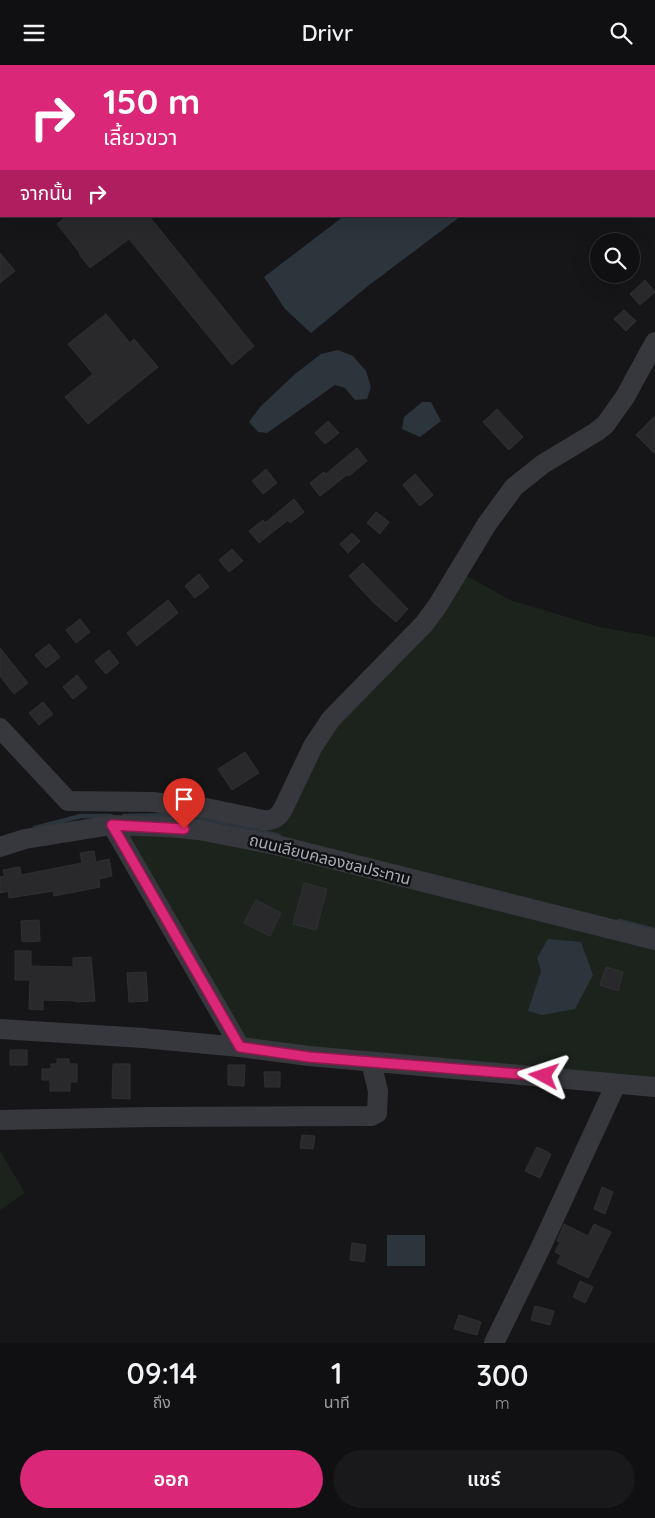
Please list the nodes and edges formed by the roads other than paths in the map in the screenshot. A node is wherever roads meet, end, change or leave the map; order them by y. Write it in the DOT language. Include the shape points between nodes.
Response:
graph roads {
  1 [pos="655,342"];
  2 [pos="0,728"];
  3 [pos="112,825"];
  4 [pos="0,847"];
  5 [pos="655,940"];
  6 [pos="0,1029"];
  7 [pos="240,1047"];
  8 [pos="371,1062"];
  9 [pos="616,1084"];
  10 [pos="655,1087"];
  11 [pos="0,1120"];
  12 [pos="494,1343"];
  1 -- 2 [label="street" via="616,412 605,425 525,477 504,498 424,624 322,731 284,807 271,821 206,808 153,802 68,801"];
  3 -- 4 [label="street, ถนนเลียบคลองชลประทาน" via="25,839"];
  3 -- 5 [label="street, ถนนเลียบคลองชลประทาน" via="199,830 276,845"];
  3 -- 7 [label="street"];
  6 -- 7 [label="street"];
  7 -- 8 [label="street"];
  8 -- 9 [label="street"];
  8 -- 11 [label="street" via="378,1091 377,1113 371,1116"];
  9 -- 10 [label="street"];
  9 -- 12 [label="street"];
}
